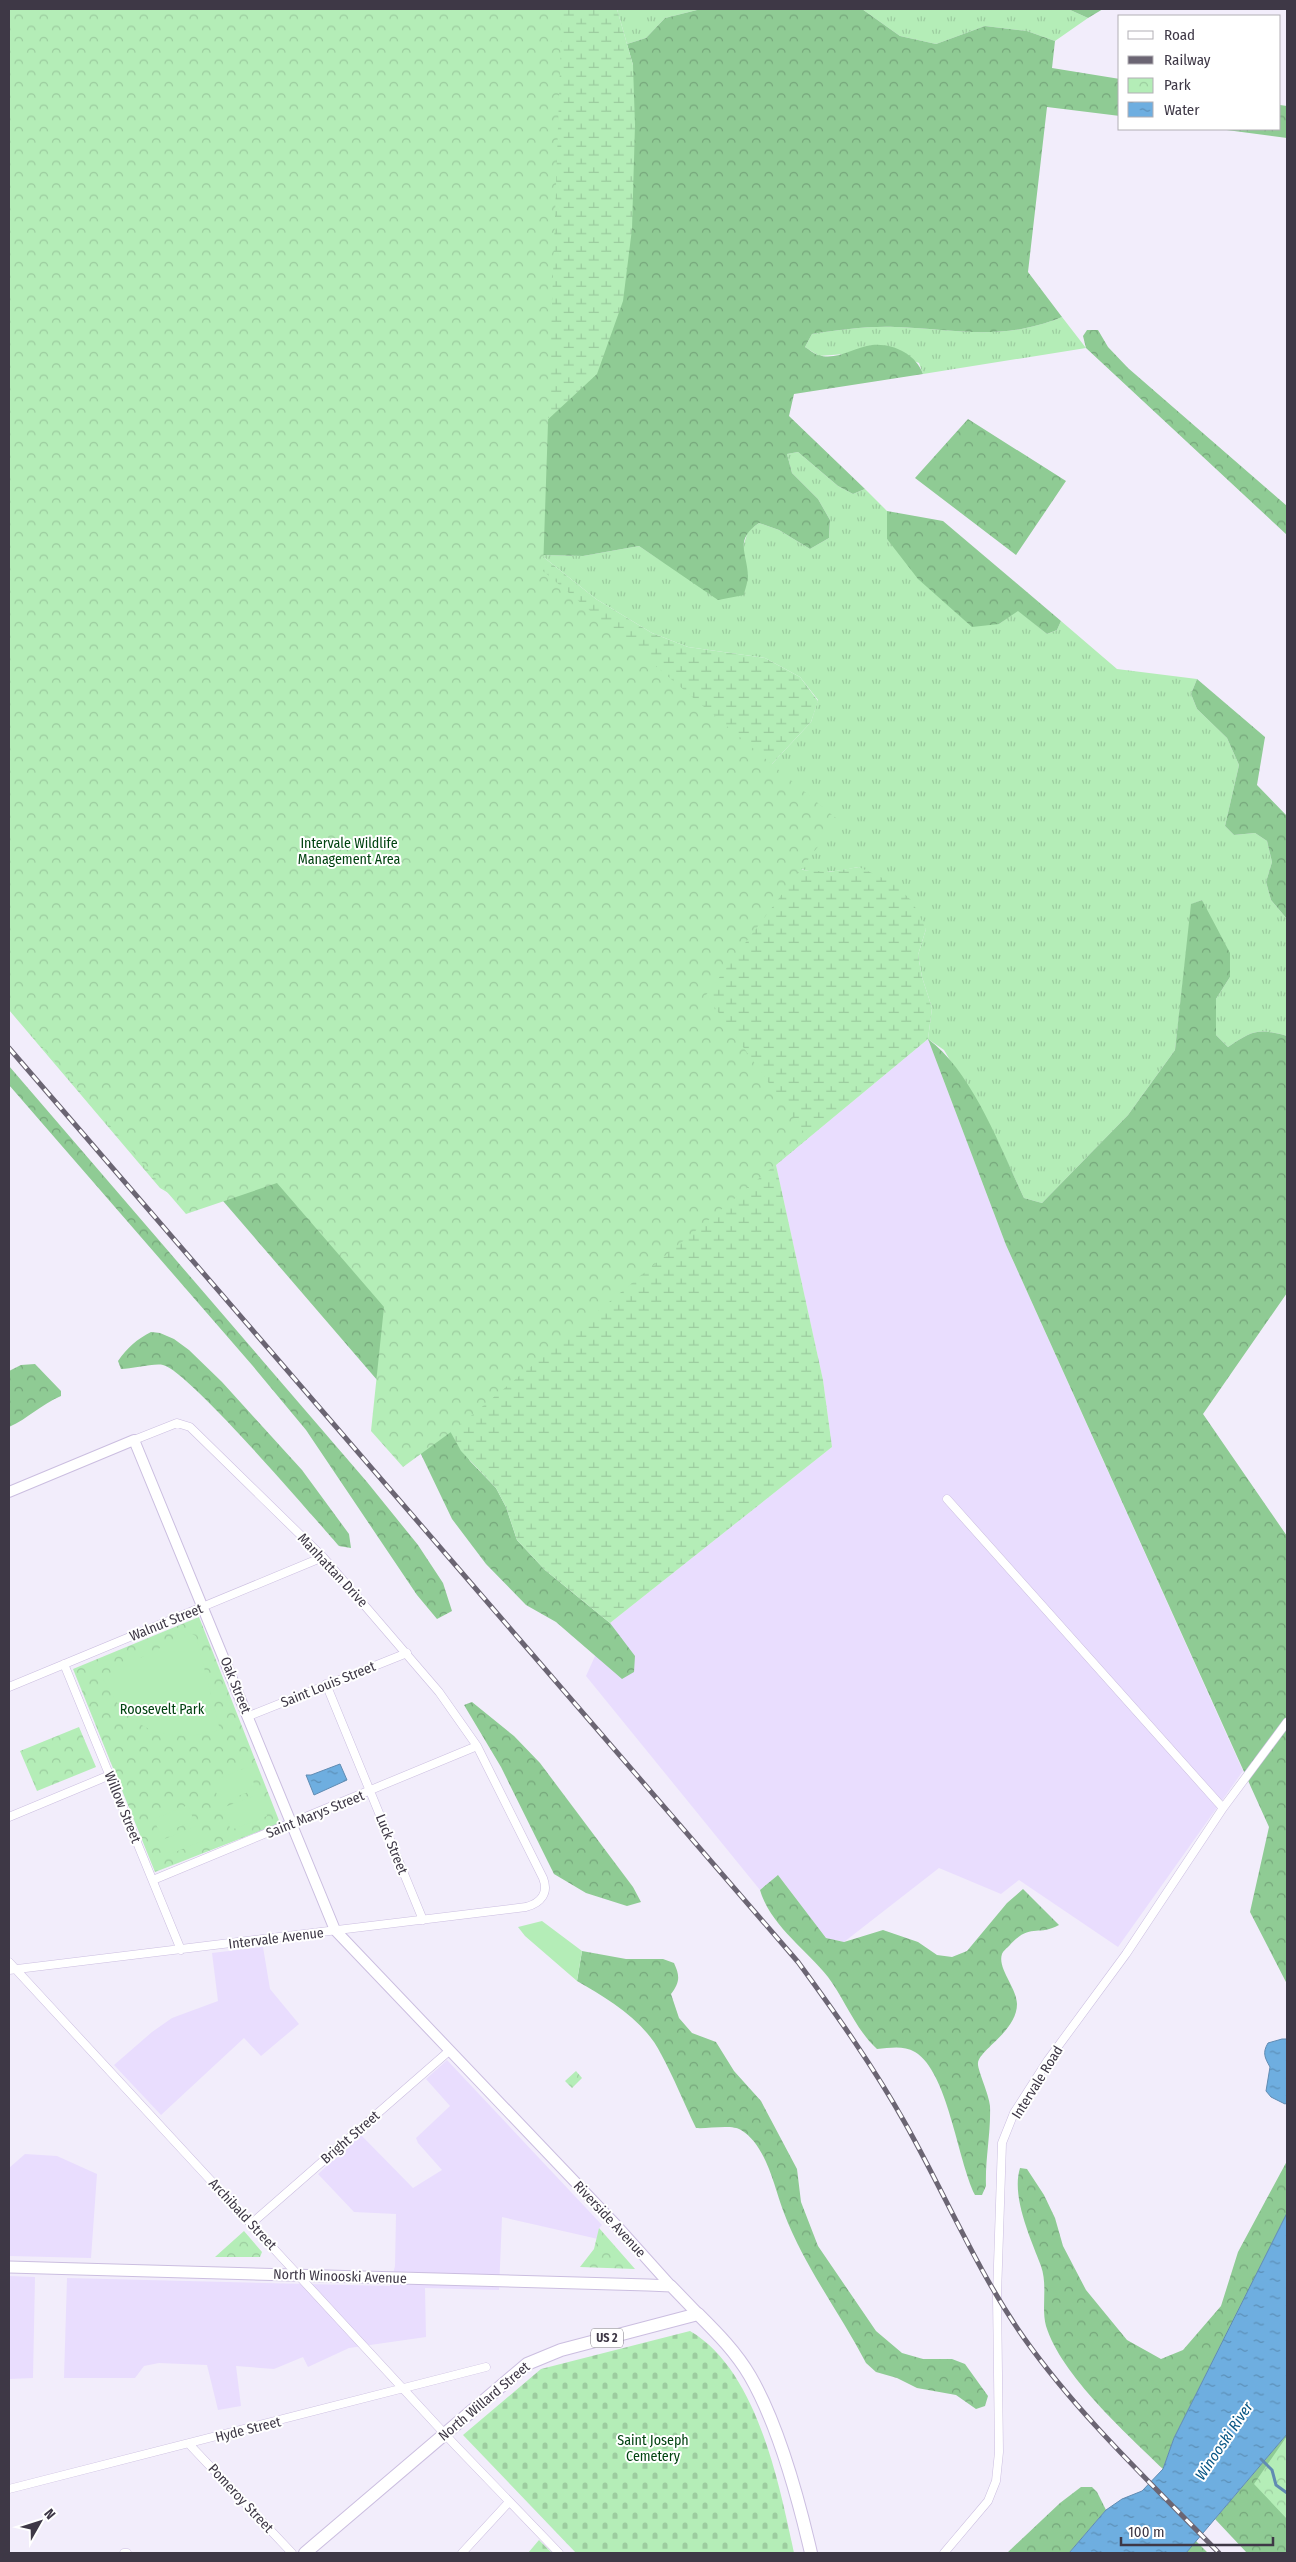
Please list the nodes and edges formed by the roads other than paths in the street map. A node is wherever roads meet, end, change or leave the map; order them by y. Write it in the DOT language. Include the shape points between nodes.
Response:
graph roads {
  1 [pos="134,1440"];
  2 [pos="9,1492"];
  3 [pos="947,1499"];
  4 [pos="323,1557"];
  5 [pos="204,1607"];
  6 [pos="407,1653"];
  7 [pos="64,1664"];
  8 [pos="326,1684"];
  9 [pos="9,1686"];
  10 [pos="248,1716"];
  11 [pos="1287,1722"];
  12 [pos="477,1746"];
  13 [pos="110,1775"];
  14 [pos="370,1791"];
  15 [pos="1224,1808"];
  16 [pos="9,1817"];
  17 [pos="292,1823"];
  18 [pos="153,1880"];
  19 [pos="541,1900"];
  20 [pos="423,1920"];
  21 [pos="335,1930"];
  22 [pos="181,1950"];
  23 [pos="9,1962"];
  24 [pos="12,1969"];
  25 [pos="449,2051"];
  26 [pos="252,2223"];
  27 [pos="9,2267"];
  28 [pos="298,2274"];
  29 [pos="671,2286"];
  30 [pos="698,2314"];
  31 [pos="486,2367"];
  32 [pos="403,2388"];
  33 [pos="445,2434"];
  34 [pos="189,2444"];
  35 [pos="9,2489"];
  36 [pos="509,2502"];
  37 [pos="292,2553"];
  38 [pos="305,2553"];
  39 [pos="462,2553"];
  40 [pos="559,2553"];
  41 [pos="811,2553"];
  42 [pos="944,2553"];
  1 -- 2 [label="street, Manhattan Drive"];
  1 -- 4 [label="street, Manhattan Drive" via="178,1423 190,1427"];
  1 -- 5 [label="street, Oak Street"];
  3 -- 15 [label="street"];
  4 -- 5 [label="street, Walnut Street"];
  4 -- 6 [label="street, Manhattan Drive"];
  5 -- 7 [label="street, Walnut Street"];
  5 -- 10 [label="street, Oak Street"];
  6 -- 8 [label="street, Saint Louis Street"];
  6 -- 12 [label="street, Manhattan Drive"];
  7 -- 9 [label="street, Walnut Street"];
  7 -- 13 [label="street, Willow Street"];
  8 -- 10 [label="street, Saint Louis Street"];
  8 -- 14 [label="street, Luck Street"];
  10 -- 17 [label="street, Oak Street"];
  11 -- 15 [label="street, Intervale Road"];
  12 -- 14 [label="street, Saint Marys Street"];
  12 -- 19 [label="street, Manhattan Drive" via="543,1878 545,1887"];
  13 -- 16 [label="street"];
  13 -- 18 [label="street, Willow Street"];
  14 -- 17 [label="street, Saint Marys Street"];
  14 -- 20 [label="street, Luck Street"];
  15 -- 42 [label="street, Intervale Road" via="1126,1954 1033,2083 1014,2113 1002,2143 997,2294 998,2472 988,2502"];
  17 -- 18 [label="street, Saint Marys Street"];
  17 -- 21 [label="street, Oak Street"];
  18 -- 22 [label="street, Willow Street"];
  19 -- 20 [label="street, Intervale Avenue" via="526,1907"];
  20 -- 21 [label="street, Intervale Avenue"];
  21 -- 22 [label="street, Intervale Avenue"];
  21 -- 25 [label="street, Riverside Avenue"];
  22 -- 24 [label="street, Intervale Avenue"];
  23 -- 24 [label="street, Archibald Street"];
  24 -- 26 [label="street, Archibald Street"];
  25 -- 26 [label="street, Bright Street"];
  25 -- 29 [label="street, Riverside Avenue"];
  26 -- 28 [label="street, Archibald Street"];
  27 -- 28 [label="main road, North Winooski Avenue"];
  28 -- 29 [label="main road, North Winooski Avenue"];
  28 -- 32 [label="street, Archibald Street"];
  29 -- 30 [label="main road, Riverside Avenue"];
  30 -- 33 [label="main road, North Willard Street / US 2" via="536,2359 518,2370"];
  30 -- 41 [label="main road, Riverside Avenue" via="730,2348 757,2389 786,2466"];
  31 -- 32 [label="street, Hyde Street"];
  32 -- 33 [label="street, Archibald Street"];
  32 -- 34 [label="street, Hyde Street"];
  33 -- 36 [label="street, Archibald Street"];
  33 -- 38 [label="main road, North Willard Street / US 2"];
  34 -- 35 [label="street, Hyde Street"];
  34 -- 37 [label="street, Pomeroy Street"];
  36 -- 39 [label="street"];
  36 -- 40 [label="street, Archibald Street"];
}
